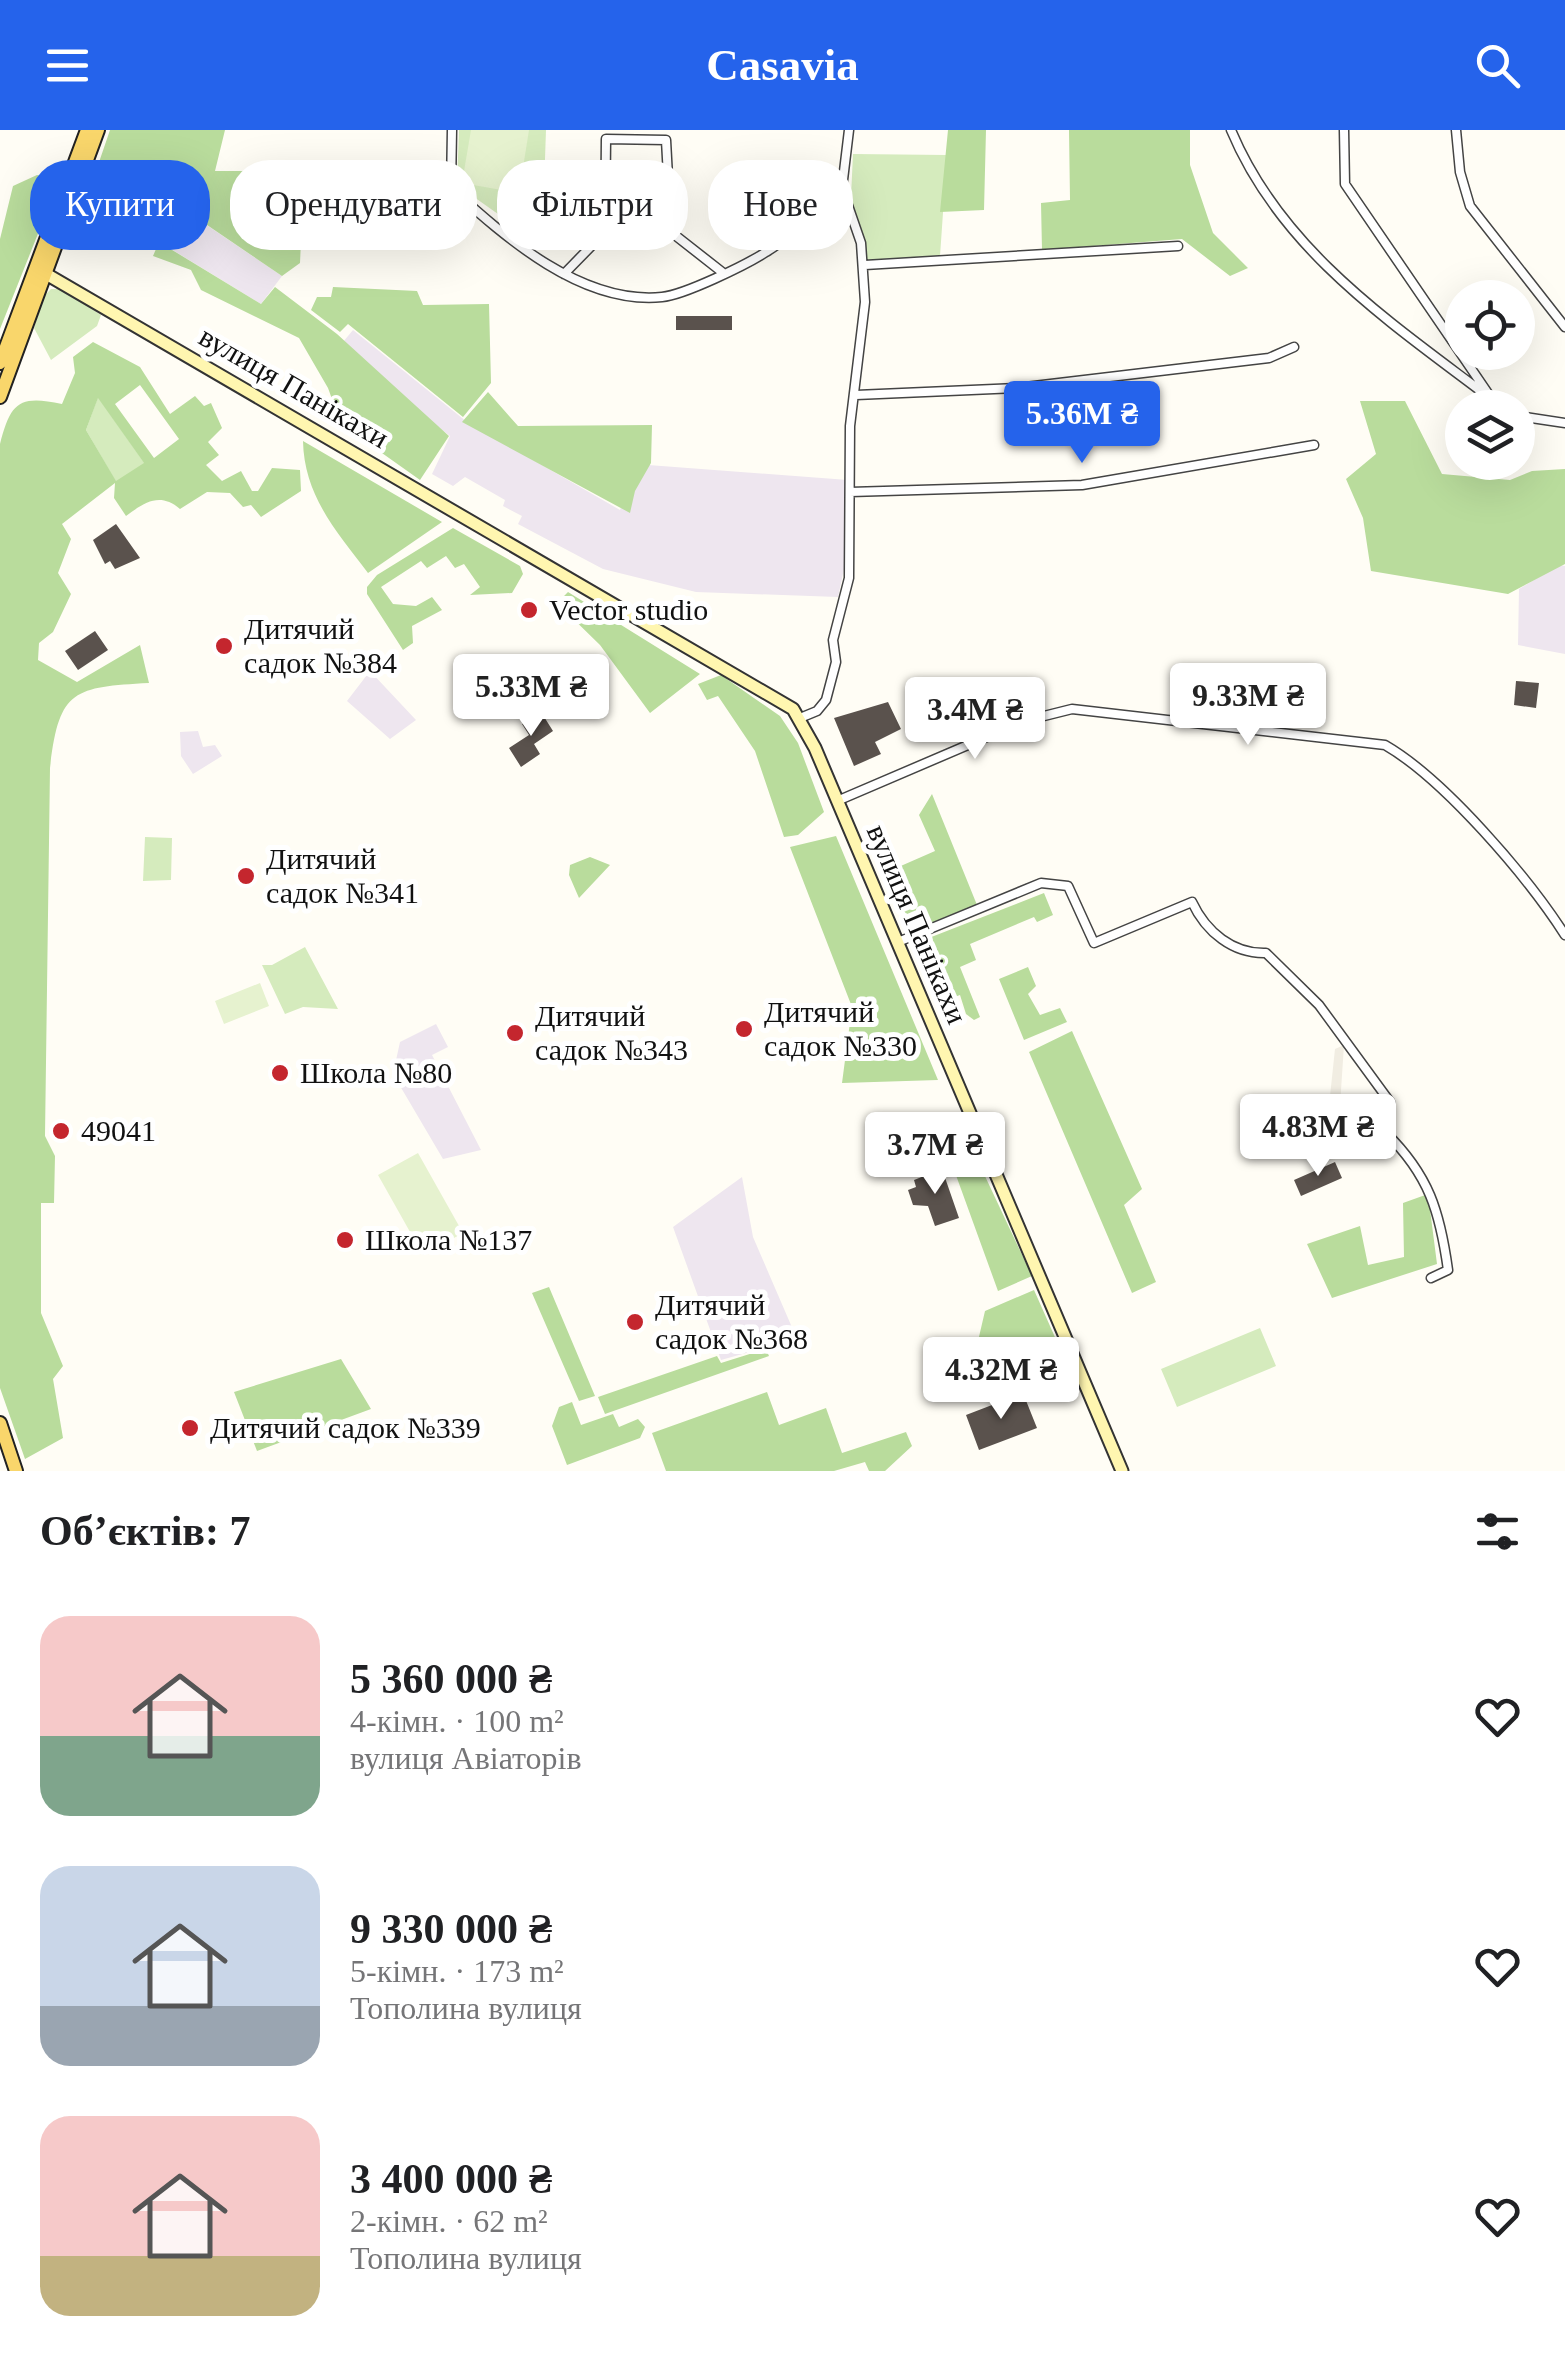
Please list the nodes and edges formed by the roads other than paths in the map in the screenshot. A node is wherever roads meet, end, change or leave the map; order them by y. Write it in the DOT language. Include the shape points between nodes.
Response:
graph roads {
  1 [pos="87,130"];
  2 [pos="98,130"];
  3 [pos="452,130"];
  4 [pos="849,130"];
  5 [pos="1231,130"];
  6 [pos="1344,130"];
  7 [pos="1456,130"];
  8 [pos="606,160"];
  9 [pos="667,160"];
  10 [pos="845,160"];
  11 [pos="853,223"];
  12 [pos="688,245"];
  13 [pos="1178,246"];
  14 [pos="587,250"];
  15 [pos="769,250"];
  16 [pos="866,265"];
  17 [pos="40,270"];
  18 [pos="722,272"];
  19 [pos="564,274"];
  20 [pos="1565,327"];
  21 [pos="1294,347"];
  22 [pos="0,363"];
  23 [pos="1479,390"];
  24 [pos="1485,390"];
  25 [pos="856,395"];
  26 [pos="0,397"];
  27 [pos="1535,419"];
  28 [pos="1565,423"];
  29 [pos="1314,445"];
  30 [pos="850,492"];
  31 [pos="800,718"];
  32 [pos="836,800"];
  33 [pos="1565,935"];
  34 [pos="898,942"];
  35 [pos="1431,1278"];
  36 [pos="0,1423"];
  37 [pos="16,1471"];
  38 [pos="1122,1471"];
  1 -- 17 [label="main road"];
  2 -- 17 [label="main road"];
  3 -- 19 [label="street" via="451,188"];
  4 -- 10 [label="street"];
  5 -- 23 [label="street" via="1271,204 1357,298"];
  6 -- 24 [label="street" via="1344,184"];
  7 -- 20 [label="street" via="1470,206"];
  8 -- 9 [label="street" via="606,139 666,140"];
  11 -- 16 [label="street"];
  12 -- 18 [label="street"];
  13 -- 16 [label="street"];
  14 -- 19 [label="street"];
  15 -- 18 [label="street"];
  16 -- 25 [label="street"];
  17 -- 22 [label="main road"];
  17 -- 26 [label="main road"];
  17 -- 31 [label="street, вулиця Панікахи" via="767,691"];
  18 -- 19 [label="street" via="665,298 614,296"];
  21 -- 25 [label="street" via="1269,358 1017,388"];
  25 -- 30 [label="street"];
  27 -- 28 [label="street"];
  29 -- 30 [label="street" via="1082,485"];
  30 -- 31 [label="street" via="849,578 834,670 823,707"];
  31 -- 32 [label="street, вулиця Панікахи"];
  32 -- 33 [label="street" via="1042,714 1072,708 1385,744 1414,761"];
  32 -- 34 [label="street, вулиця Панікахи"];
  34 -- 35 [label="street" via="1041,883 1068,886 1094,943 1192,902 1217,935 1244,954 1266,953 1319,1004 1390,1102 1386,1133 1440,1216 1448,1270"];
  34 -- 38 [label="street, вулиця Панікахи"];
  36 -- 37 [label="main road"];
}
